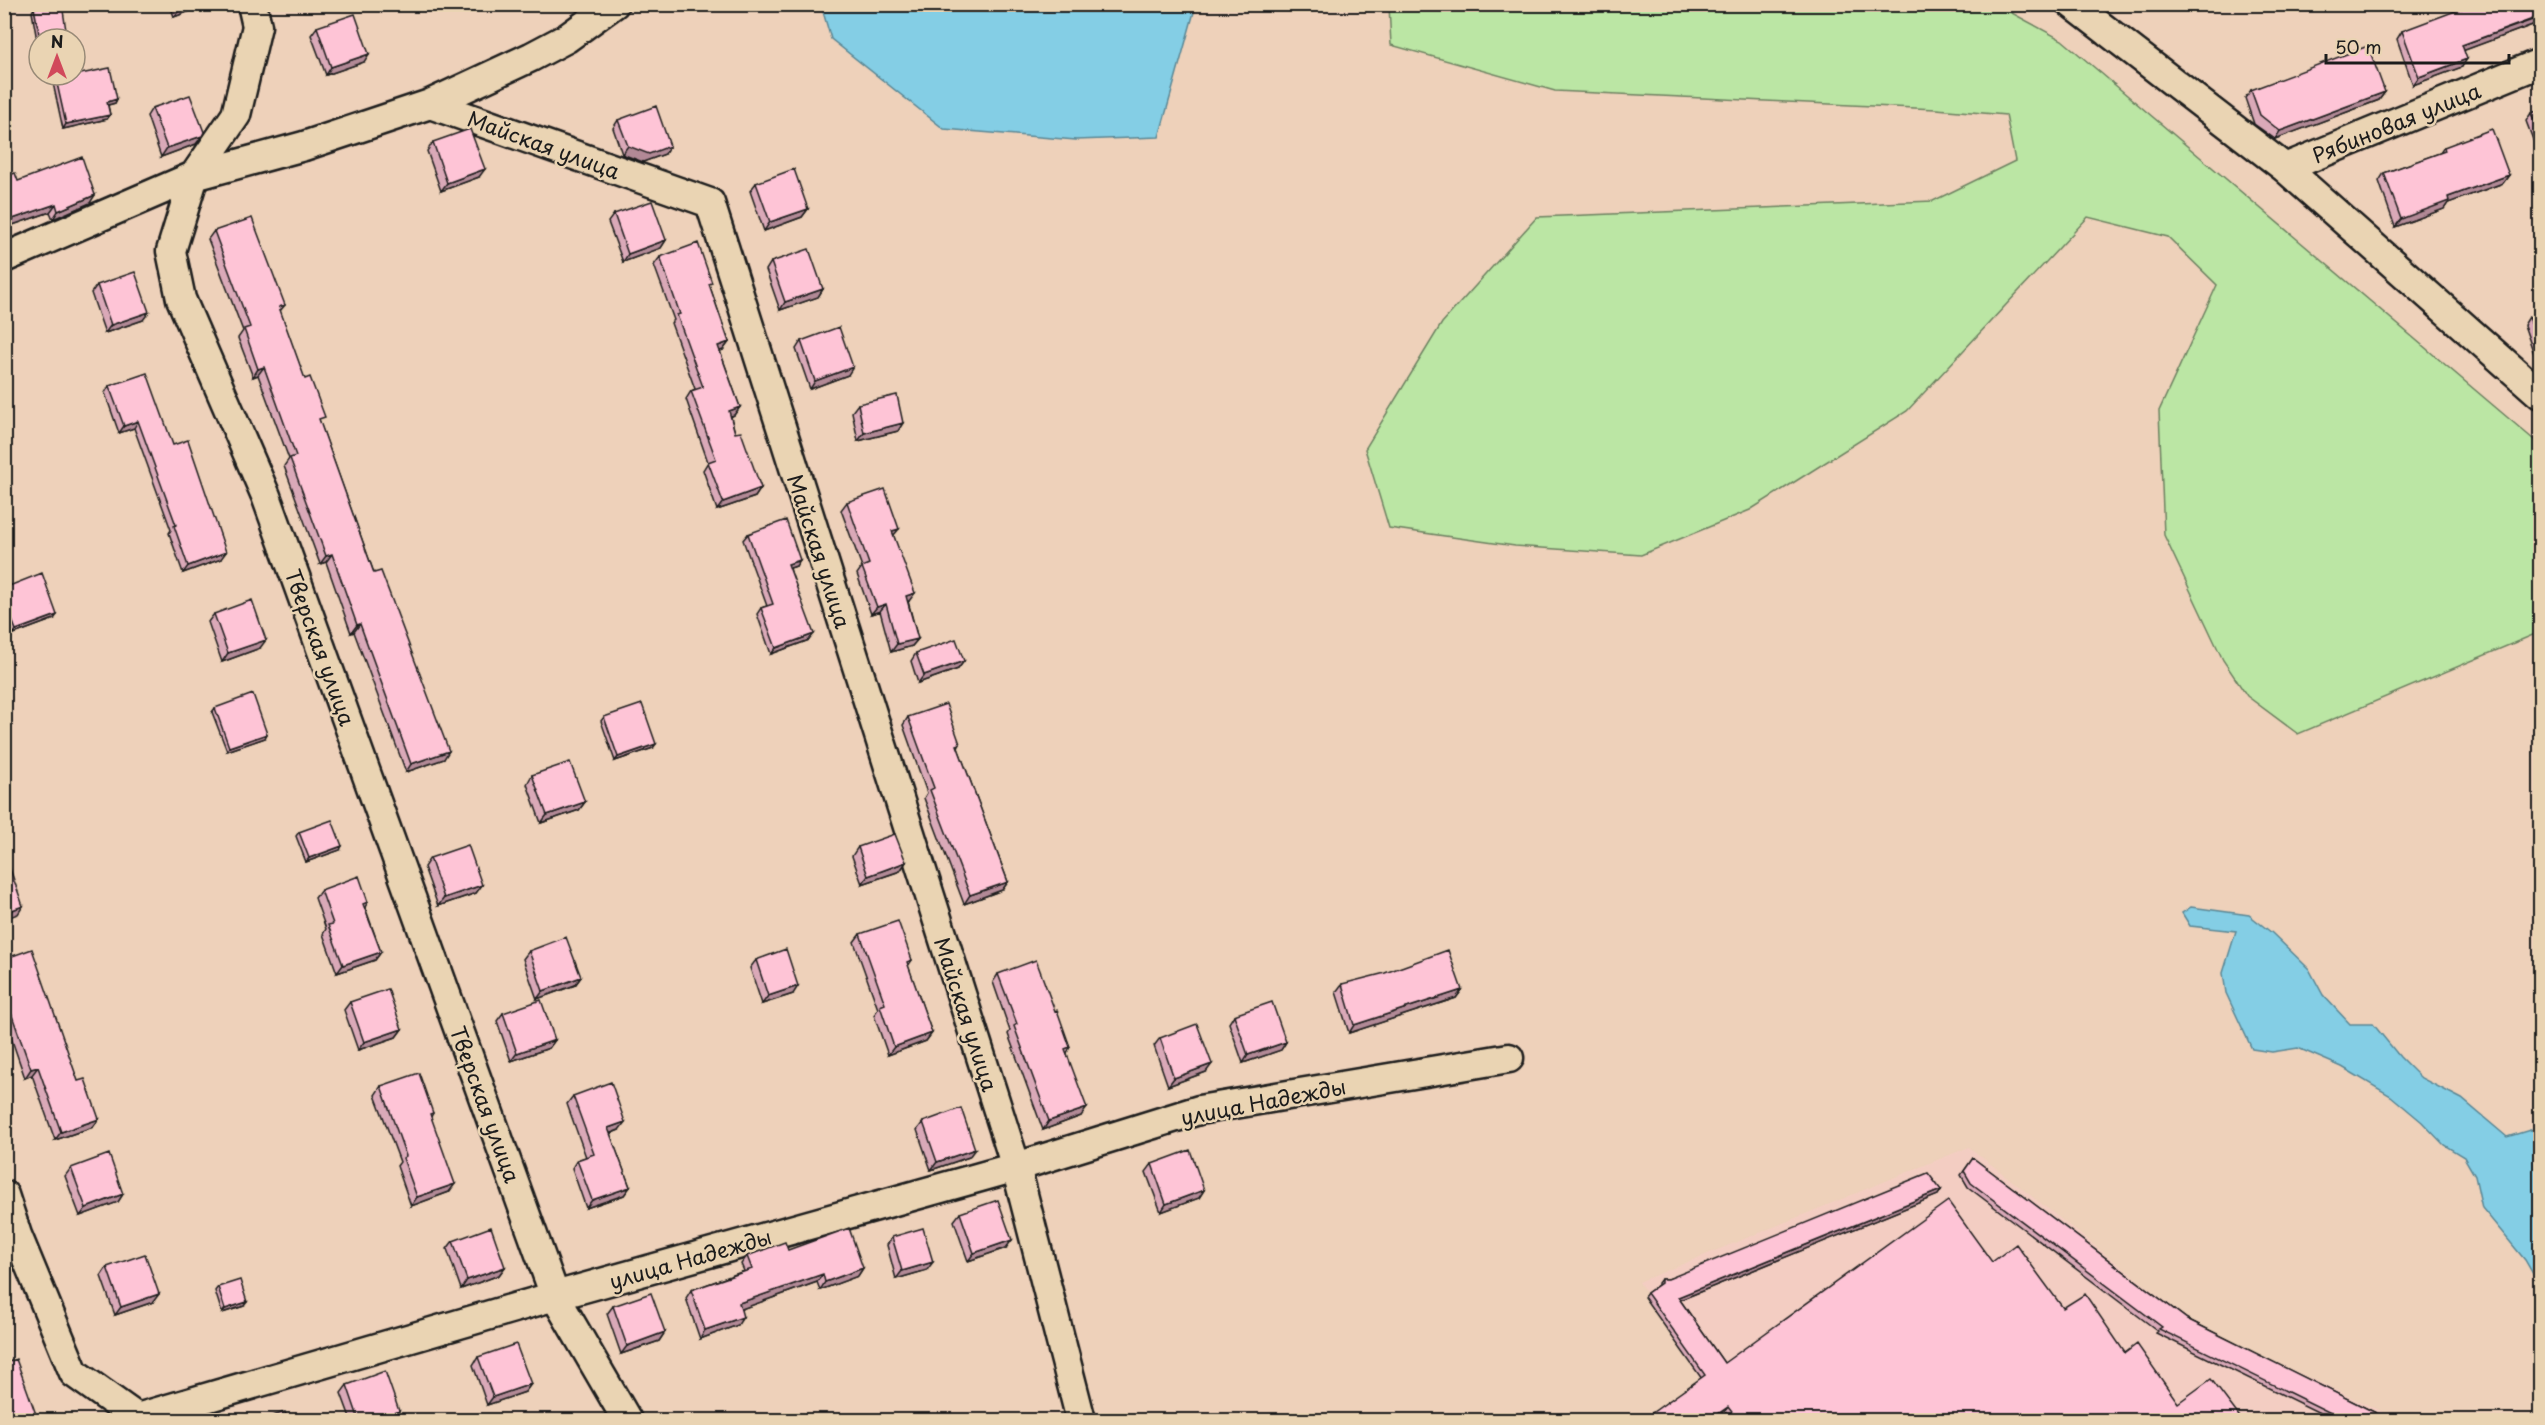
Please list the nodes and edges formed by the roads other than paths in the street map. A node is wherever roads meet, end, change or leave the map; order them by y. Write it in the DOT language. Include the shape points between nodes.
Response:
graph roads {
  1 [pos="252,4"];
  2 [pos="614,4"];
  3 [pos="2072,4"];
  4 [pos="2541,63"];
  5 [pos="430,104"];
  6 [pos="2284,168"];
  7 [pos="194,176"];
  8 [pos="4,258"];
  9 [pos="2541,394"];
  10 [pos="1509,1058"];
  11 [pos="1016,1167"];
  12 [pos="4,1195"];
  13 [pos="555,1296"];
  14 [pos="627,1420"];
  15 [pos="1081,1420"];
  1 -- 7 [label="street, Тверская улица" via="257,26 236,115"];
  2 -- 5 [label="street" via="567,38"];
  3 -- 6 [label="street"];
  4 -- 6 [label="street, Рябиновая улица"];
  5 -- 7 [label="street" via="304,146"];
  5 -- 11 [label="street, Майская улица" via="710,203"];
  6 -- 9 [label="street"];
  7 -- 8 [label="street"];
  7 -- 13 [label="street, Тверская улица" via="171,251 181,299 266,496"];
  10 -- 11 [label="street, улица Надежды" via="1199,1110"];
  11 -- 13 [label="street, улица Надежды"];
  11 -- 15 [label="street, Майская улица"];
  12 -- 13 [label="street, улица Надежды" via="74,1373 136,1418"];
  13 -- 14 [label="street, Тверская улица"];
}
